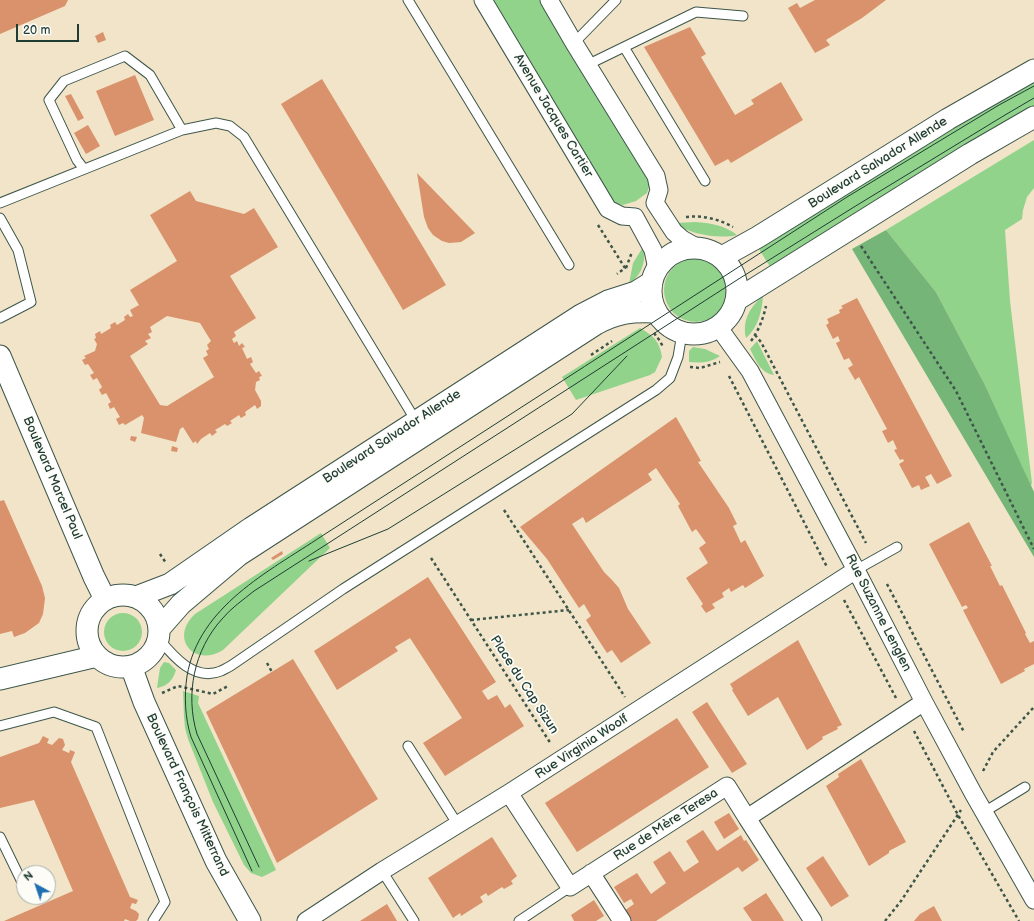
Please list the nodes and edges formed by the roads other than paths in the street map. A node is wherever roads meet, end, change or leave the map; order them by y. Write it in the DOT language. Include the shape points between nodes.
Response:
graph roads {
  1 [pos="408,0"];
  2 [pos="483,0"];
  3 [pos="548,0"];
  4 [pos="616,0"];
  5 [pos="743,16"];
  6 [pos="574,43"];
  7 [pos="624,47"];
  8 [pos="587,65"];
  9 [pos="1034,70"];
  10 [pos="1034,117"];
  11 [pos="182,130"];
  12 [pos="84,170"];
  13 [pos="705,181"];
  14 [pos="0,203"];
  15 [pos="655,203"];
  16 [pos="635,217"];
  17 [pos="0,218"];
  18 [pos="696,247"];
  19 [pos="722,257"];
  20 [pos="570,265"];
  21 [pos="654,275"];
  22 [pos="738,299"];
  23 [pos="0,318"];
  24 [pos="654,321"];
  25 [pos="719,328"];
  26 [pos="682,333"];
  27 [pos="0,356"];
  28 [pos="416,421"];
  29 [pos="897,547"];
  30 [pos="856,570"];
  31 [pos="136,597"];
  32 [pos="105,599"];
  33 [pos="159,633"];
  34 [pos="97,656"];
  35 [pos="131,666"];
  36 [pos="0,679"];
  37 [pos="924,702"];
  38 [pos="0,726"];
  39 [pos="408,746"];
  40 [pos="1025,787"];
  41 [pos="509,794"];
  42 [pos="984,812"];
  43 [pos="747,818"];
  44 [pos="458,825"];
  45 [pos="0,837"];
  46 [pos="16,870"];
  47 [pos="382,871"];
  48 [pos="591,873"];
  49 [pos="570,887"];
  50 [pos="1034,900"];
  51 [pos="153,921"];
  52 [pos="250,921"];
  53 [pos="306,921"];
  54 [pos="414,921"];
  55 [pos="518,921"];
  56 [pos="622,921"];
  57 [pos="813,921"];
  1 -- 20 [label="lane"];
  2 -- 16 [label="street, Avenue Jacques Cartier" via="608,209 622,216"];
  3 -- 6 [label="street"];
  4 -- 6 [label="lane"];
  5 -- 7 [label="lane" via="696,12"];
  6 -- 8 [label="street"];
  7 -- 8 [label="lane"];
  7 -- 13 [label="lane"];
  8 -- 15 [label="street" via="656,176 659,190"];
  9 -- 19 [label="street, Boulevard Salvador Allende" via="948,119"];
  10 -- 22 [label="street" via="970,154"];
  11 -- 12 [label="lane"];
  11 -- 12 [label="lane" via="150,75 124,56 64,81 49,100"];
  11 -- 28 [label="lane" via="216,123 230,126 244,137"];
  12 -- 14 [label="lane"];
  15 -- 16 [label="street" via="643,214"];
  15 -- 18 [label="street" via="674,232"];
  16 -- 21 [label="street" via="653,250"];
  17 -- 23 [label="lane" via="18,250 31,302"];
  18 -- 19 [label="street" via="710,250"];
  18 -- 21 [label="street" via="680,250 667,257"];
  19 -- 22 [label="street" via="737,280"];
  21 -- 24 [label="street" via="651,297"];
  21 -- 28 [label="street, Boulevard Salvador Allende" via="636,292 608,301 581,315"];
  22 -- 25 [label="street" via="731,315"];
  24 -- 26 [label="street"];
  24 -- 33 [label="street, Boulevard Salvador Allende" via="639,311 617,314 596,324 239,554 181,604"];
  25 -- 26 [label="street" via="695,335"];
  25 -- 30 [label="street, Rue Suzanne Lenglen" via="750,370"];
  26 -- 33 [label="lane" via="678,357 670,378 656,390 342,589 232,665 210,674 193,670 183,665"];
  27 -- 32 [label="street, Boulevard Marcel Paul"];
  28 -- 31 [label="street, Boulevard Salvador Allende" via="170,584"];
  29 -- 30 [label="lane"];
  30 -- 37 [label="street, Rue Suzanne Lenglen"];
  30 -- 41 [label="street, Rue Virginia Woolf"];
  31 -- 32 [label="street" via="122,595"];
  31 -- 33 [label="street" via="152,610 157,619"];
  32 -- 34 [label="street" via="94,609 87,623 89,643"];
  33 -- 35 [label="street" via="153,651 141,662"];
  34 -- 35 [label="street" via="113,665"];
  34 -- 36 [label="street"];
  35 -- 52 [label="street, Boulevard François Mitterrand" via="144,702 216,860"];
  37 -- 42 [label="street, Rue Suzanne Lenglen"];
  37 -- 43 [label="street"];
  38 -- 51 [label="lane" via="54,712 96,727 165,902"];
  39 -- 44 [label="lane"];
  40 -- 42 [label="lane"];
  41 -- 44 [label="street, Rue Virginia Woolf"];
  41 -- 49 [label="street"];
  42 -- 50 [label="street, Rue Suzanne Lenglen"];
  43 -- 48 [label="street, Rue de Mère Teresa" via="727,786"];
  43 -- 57 [label="street"];
  44 -- 47 [label="street, Rue Virginia Woolf"];
  45 -- 46 [label="lane"];
  47 -- 53 [label="street, Rue Virginia Woolf"];
  47 -- 54 [label="lane"];
  48 -- 49 [label="street, Rue de Mère Teresa"];
  48 -- 56 [label="street"];
  49 -- 55 [label="lane"];
}
